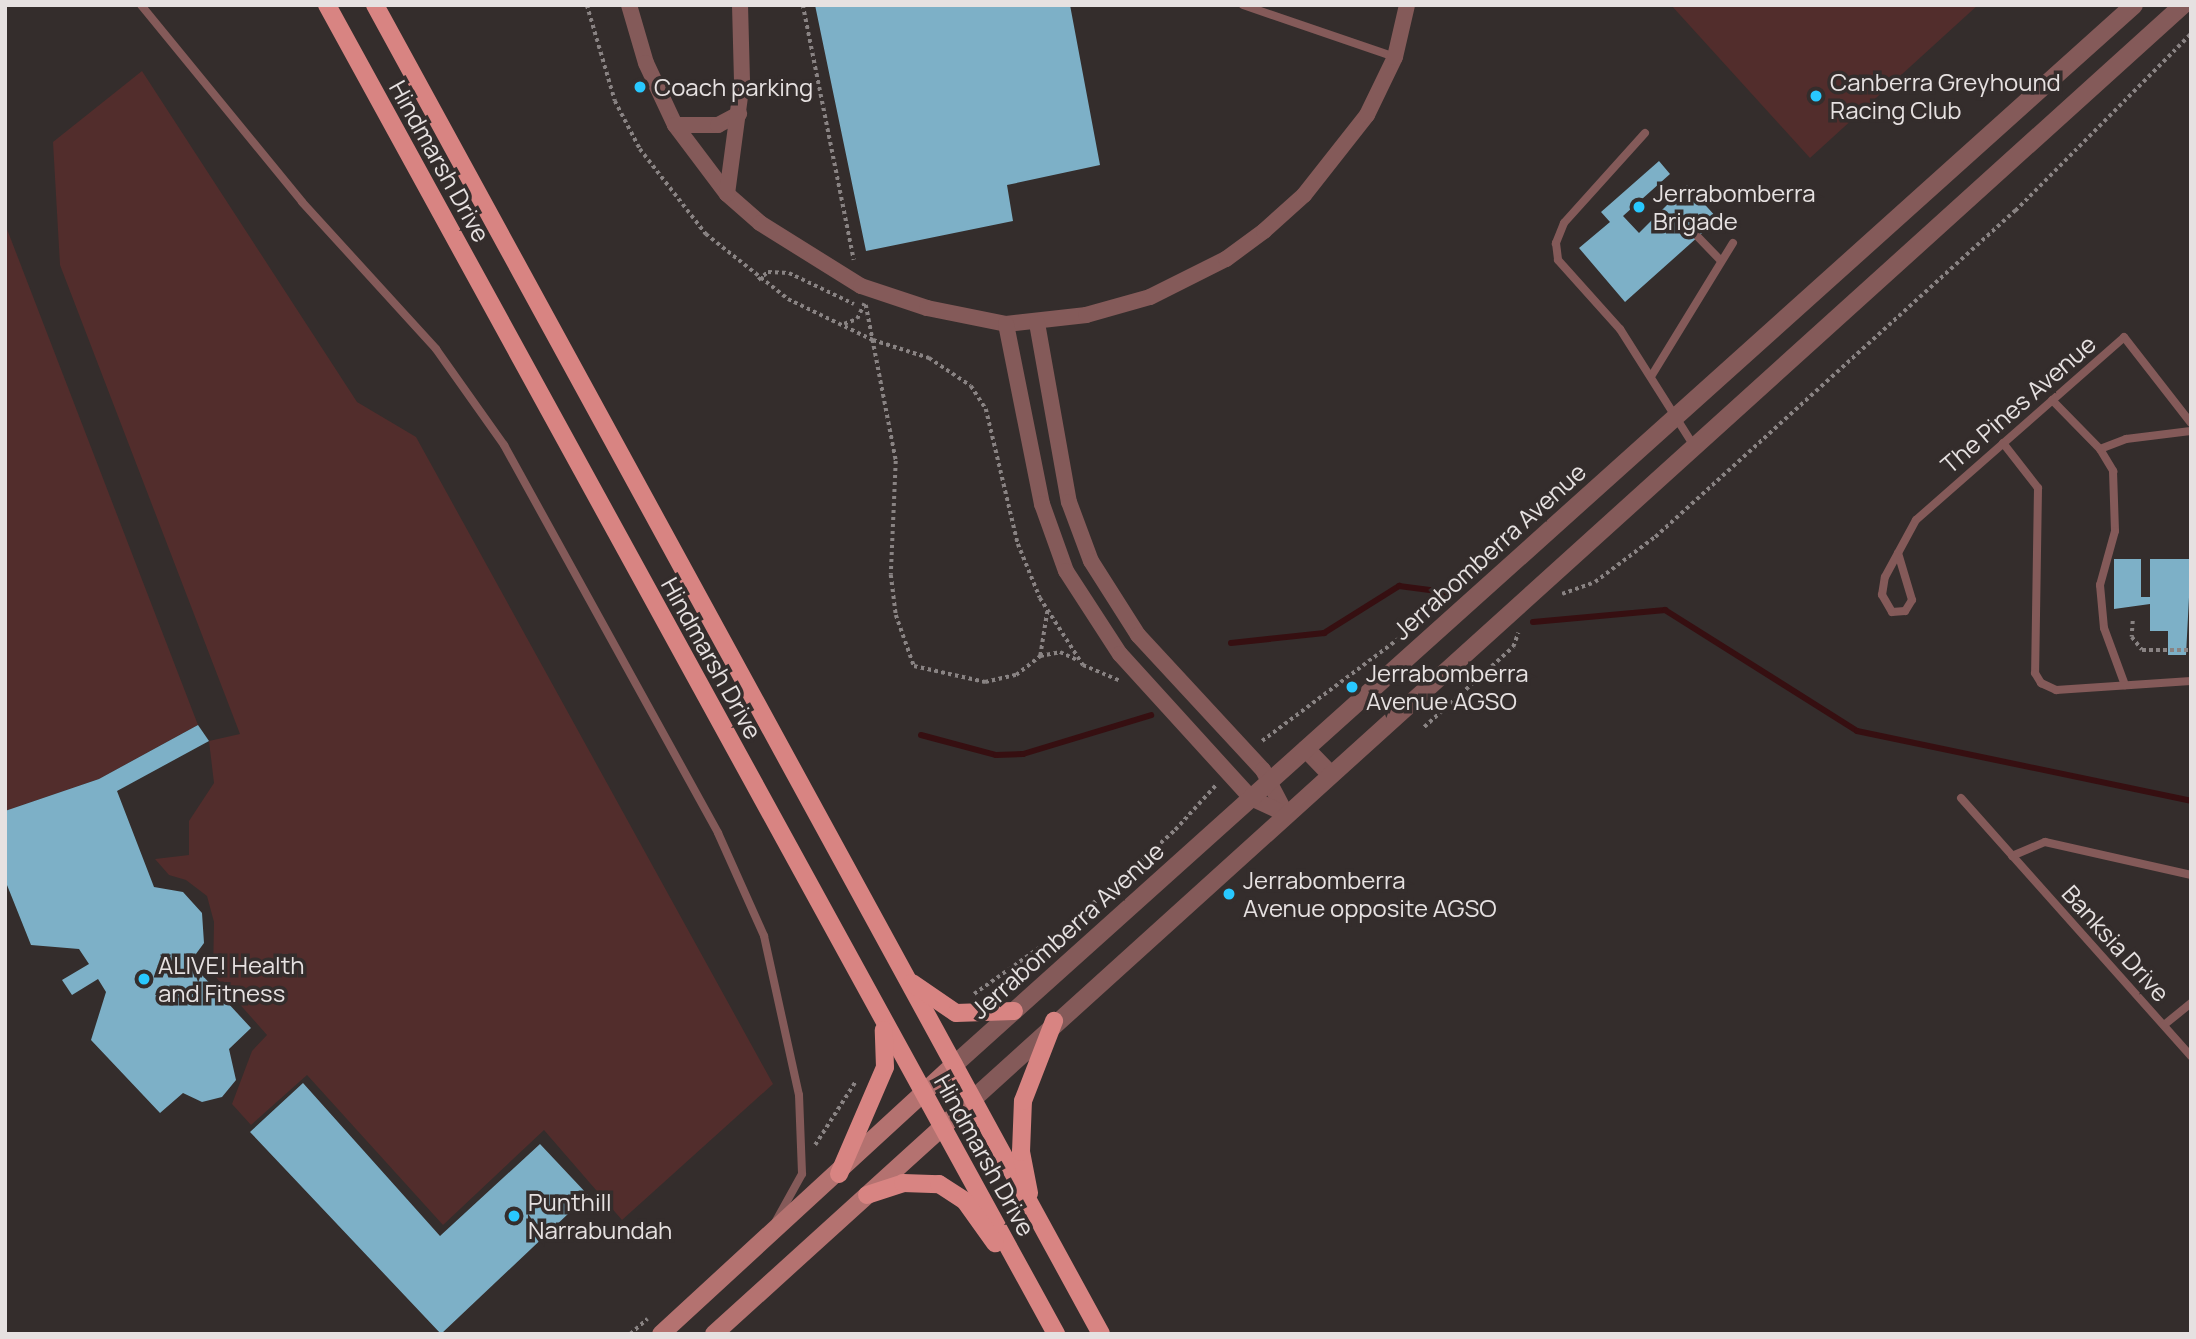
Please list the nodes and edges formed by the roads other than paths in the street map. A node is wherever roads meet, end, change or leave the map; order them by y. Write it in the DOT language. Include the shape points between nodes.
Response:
graph roads {
  1 [pos="141,5"];
  2 [pos="327,5"];
  3 [pos="375,5"];
  4 [pos="629,5"];
  5 [pos="740,5"];
  6 [pos="1243,5"];
  7 [pos="1407,5"];
  8 [pos="2134,5"];
  9 [pos="2183,5"];
  10 [pos="1395,57"];
  11 [pos="739,114"];
  12 [pos="675,125"];
  13 [pos="1645,134"];
  14 [pos="727,194"];
  15 [pos="1698,237"];
  16 [pos="1732,243"];
  17 [pos="1721,261"];
  18 [pos="1037,323"];
  19 [pos="1006,324"];
  20 [pos="1653,375"];
  21 [pos="2052,400"];
  22 [pos="1675,417"];
  23 [pos="2191,423"];
  24 [pos="2191,431"];
  25 [pos="2003,443"];
  26 [pos="1694,446"];
  27 [pos="2100,449"];
  28 [pos="1898,553"];
  29 [pos="2191,681"];
  30 [pos="2125,685"];
  31 [pos="1306,749"];
  32 [pos="1330,774"];
  33 [pos="1270,781"];
  34 [pos="1251,798"];
  35 [pos="1961,798"];
  36 [pos="1286,814"];
  37 [pos="2012,856"];
  38 [pos="2191,875"];
  39 [pos="906,978"];
  40 [pos="2191,1003"];
  41 [pos="1014,1011"];
  42 [pos="1054,1021"];
  43 [pos="883,1023"];
  44 [pos="2164,1025"];
  45 [pos="2191,1056"];
  46 [pos="954,1065"];
  47 [pos="923,1095"];
  48 [pos="972,1100"];
  49 [pos="942,1127"];
  50 [pos="839,1174"];
  51 [pos="867,1195"];
  52 [pos="1036,1218"];
  53 [pos="764,1242"];
  54 [pos="1053,1327"];
  55 [pos="662,1334"];
  56 [pos="714,1334"];
  57 [pos="1101,1334"];
  1 -- 53 [label="lane" via="302,201 436,349 504,445 653,710 764,936 790,1036 802,1174"];
  2 -- 43 [label="main road, Hindmarsh Drive"];
  3 -- 39 [label="main road, Hindmarsh Drive"];
  4 -- 12 [label="street" via="646,63"];
  5 -- 11 [label="street"];
  6 -- 10 [label="lane"];
  7 -- 10 [label="street"];
  8 -- 22 [label="street, Jerrabomberra Avenue"];
  9 -- 26 [label="street"];
  10 -- 18 [label="street" via="1340,154 1304,195 1226,259 1150,297"];
  11 -- 12 [label="street" via="703,127"];
  11 -- 14 [label="street"];
  12 -- 14 [label="street"];
  13 -- 20 [label="lane" via="1564,223 1556,243 1558,260"];
  14 -- 19 [label="street" via="792,246 861,286 927,308"];
  15 -- 17 [label="lane"];
  16 -- 17 [label="lane"];
  17 -- 20 [label="lane"];
  18 -- 19 [label="street"];
  18 -- 33 [label="street" via="1069,502 1091,561 1138,635"];
  19 -- 34 [label="street" via="1042,504 1066,571 1121,654"];
  20 -- 22 [label="lane"];
  21 -- 23 [label="lane, The Pines Avenue" via="2124,337"];
  21 -- 25 [label="lane, The Pines Avenue"];
  21 -- 27 [label="lane"];
  22 -- 26 [label="lane"];
  22 -- 31 [label="street, Jerrabomberra Avenue"];
  24 -- 27 [label="lane" via="2126,439"];
  25 -- 28 [label="lane, The Pines Avenue" via="1916,520"];
  25 -- 30 [label="lane" via="2038,488 2035,673 2056,690"];
  26 -- 32 [label="street"];
  27 -- 30 [label="lane" via="2113,471 2115,531 2100,585 2104,628"];
  28 -- 28 [label="lane, The Pines Avenue" via="1912,600 1905,611 1892,612 1882,595"];
  29 -- 30 [label="lane"];
  31 -- 32 [label="street"];
  31 -- 33 [label="street, Jerrabomberra Avenue"];
  32 -- 36 [label="street"];
  33 -- 34 [label="street, Jerrabomberra Avenue"];
  33 -- 36 [label="street"];
  34 -- 36 [label="street"];
  34 -- 41 [label="street, Jerrabomberra Avenue"];
  35 -- 37 [label="lane, Banksia Drive"];
  36 -- 42 [label="street"];
  37 -- 38 [label="lane, Banksia Drive" via="2045,842"];
  37 -- 44 [label="lane, Banksia Drive"];
  39 -- 41 [label="main road" via="956,1013"];
  39 -- 46 [label="main road, Hindmarsh Drive"];
  40 -- 44 [label="lane"];
  41 -- 46 [label="street, Jerrabomberra Avenue"];
  42 -- 48 [label="street"];
  42 -- 52 [label="main road" via="1022,1111 1021,1152"];
  43 -- 47 [label="main road, Hindmarsh Drive"];
  43 -- 50 [label="main road" via="885,1067"];
  44 -- 45 [label="lane, Banksia Drive"];
  46 -- 47 [label="main road, Jerrabomberra Avenue"];
  46 -- 48 [label="main road, Hindmarsh Drive"];
  47 -- 49 [label="main road, Hindmarsh Drive"];
  47 -- 50 [label="main road, Jerrabomberra Avenue"];
  48 -- 49 [label="main road"];
  48 -- 52 [label="main road, Hindmarsh Drive"];
  49 -- 51 [label="main road"];
  49 -- 54 [label="main road, Hindmarsh Drive"];
  50 -- 53 [label="main road, Jerrabomberra Avenue"];
  51 -- 54 [label="main road" via="916,1182 956,1192"];
  51 -- 56 [label="main road"];
  52 -- 57 [label="main road, Hindmarsh Drive"];
  53 -- 55 [label="main road, Jerrabomberra Avenue"];
}
